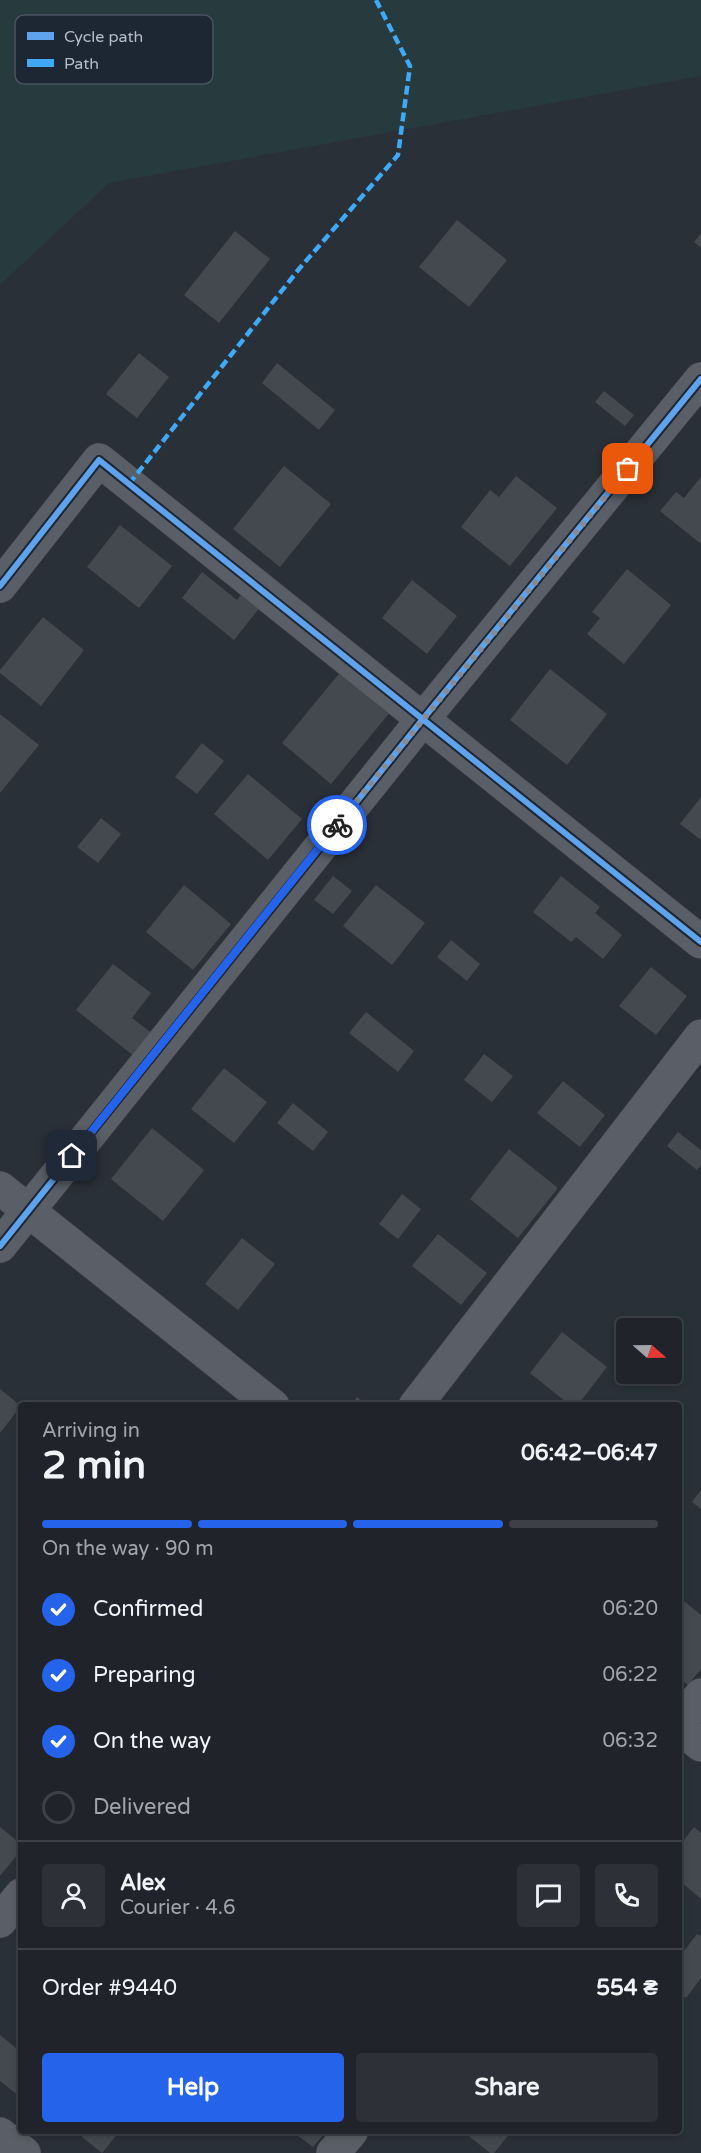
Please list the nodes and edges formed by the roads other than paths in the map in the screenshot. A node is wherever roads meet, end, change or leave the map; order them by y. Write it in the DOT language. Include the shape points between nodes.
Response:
graph roads {
  1 [pos="701,379"];
  2 [pos="0,586"];
  3 [pos="423,719"];
  4 [pos="701,942"];
  5 [pos="701,1036"];
  6 [pos="0,1188"];
  7 [pos="28,1211"];
  8 [pos="0,1246"];
  9 [pos="268,1402"];
  10 [pos="418,1402"];
  11 [pos="701,1695"];
  12 [pos="682,1719"];
  13 [pos="682,1730"];
  14 [pos="701,1745"];
  15 [pos="18,1899"];
  16 [pos="0,1921"];
  17 [pos="0,2134"];
  18 [pos="349,2134"];
  19 [pos="24,2153"];
  20 [pos="333,2153"];
  1 -- 3 [label="street"];
  2 -- 3 [label="street" via="99,460"];
  3 -- 4 [label="street"];
  3 -- 7 [label="street"];
  5 -- 10 [label="street"];
  6 -- 7 [label="street"];
  7 -- 8 [label="street"];
  7 -- 9 [label="street"];
  11 -- 12 [label="street"];
  13 -- 14 [label="street"];
  15 -- 16 [label="street"];
  17 -- 19 [label="street"];
  18 -- 20 [label="street"];
}
